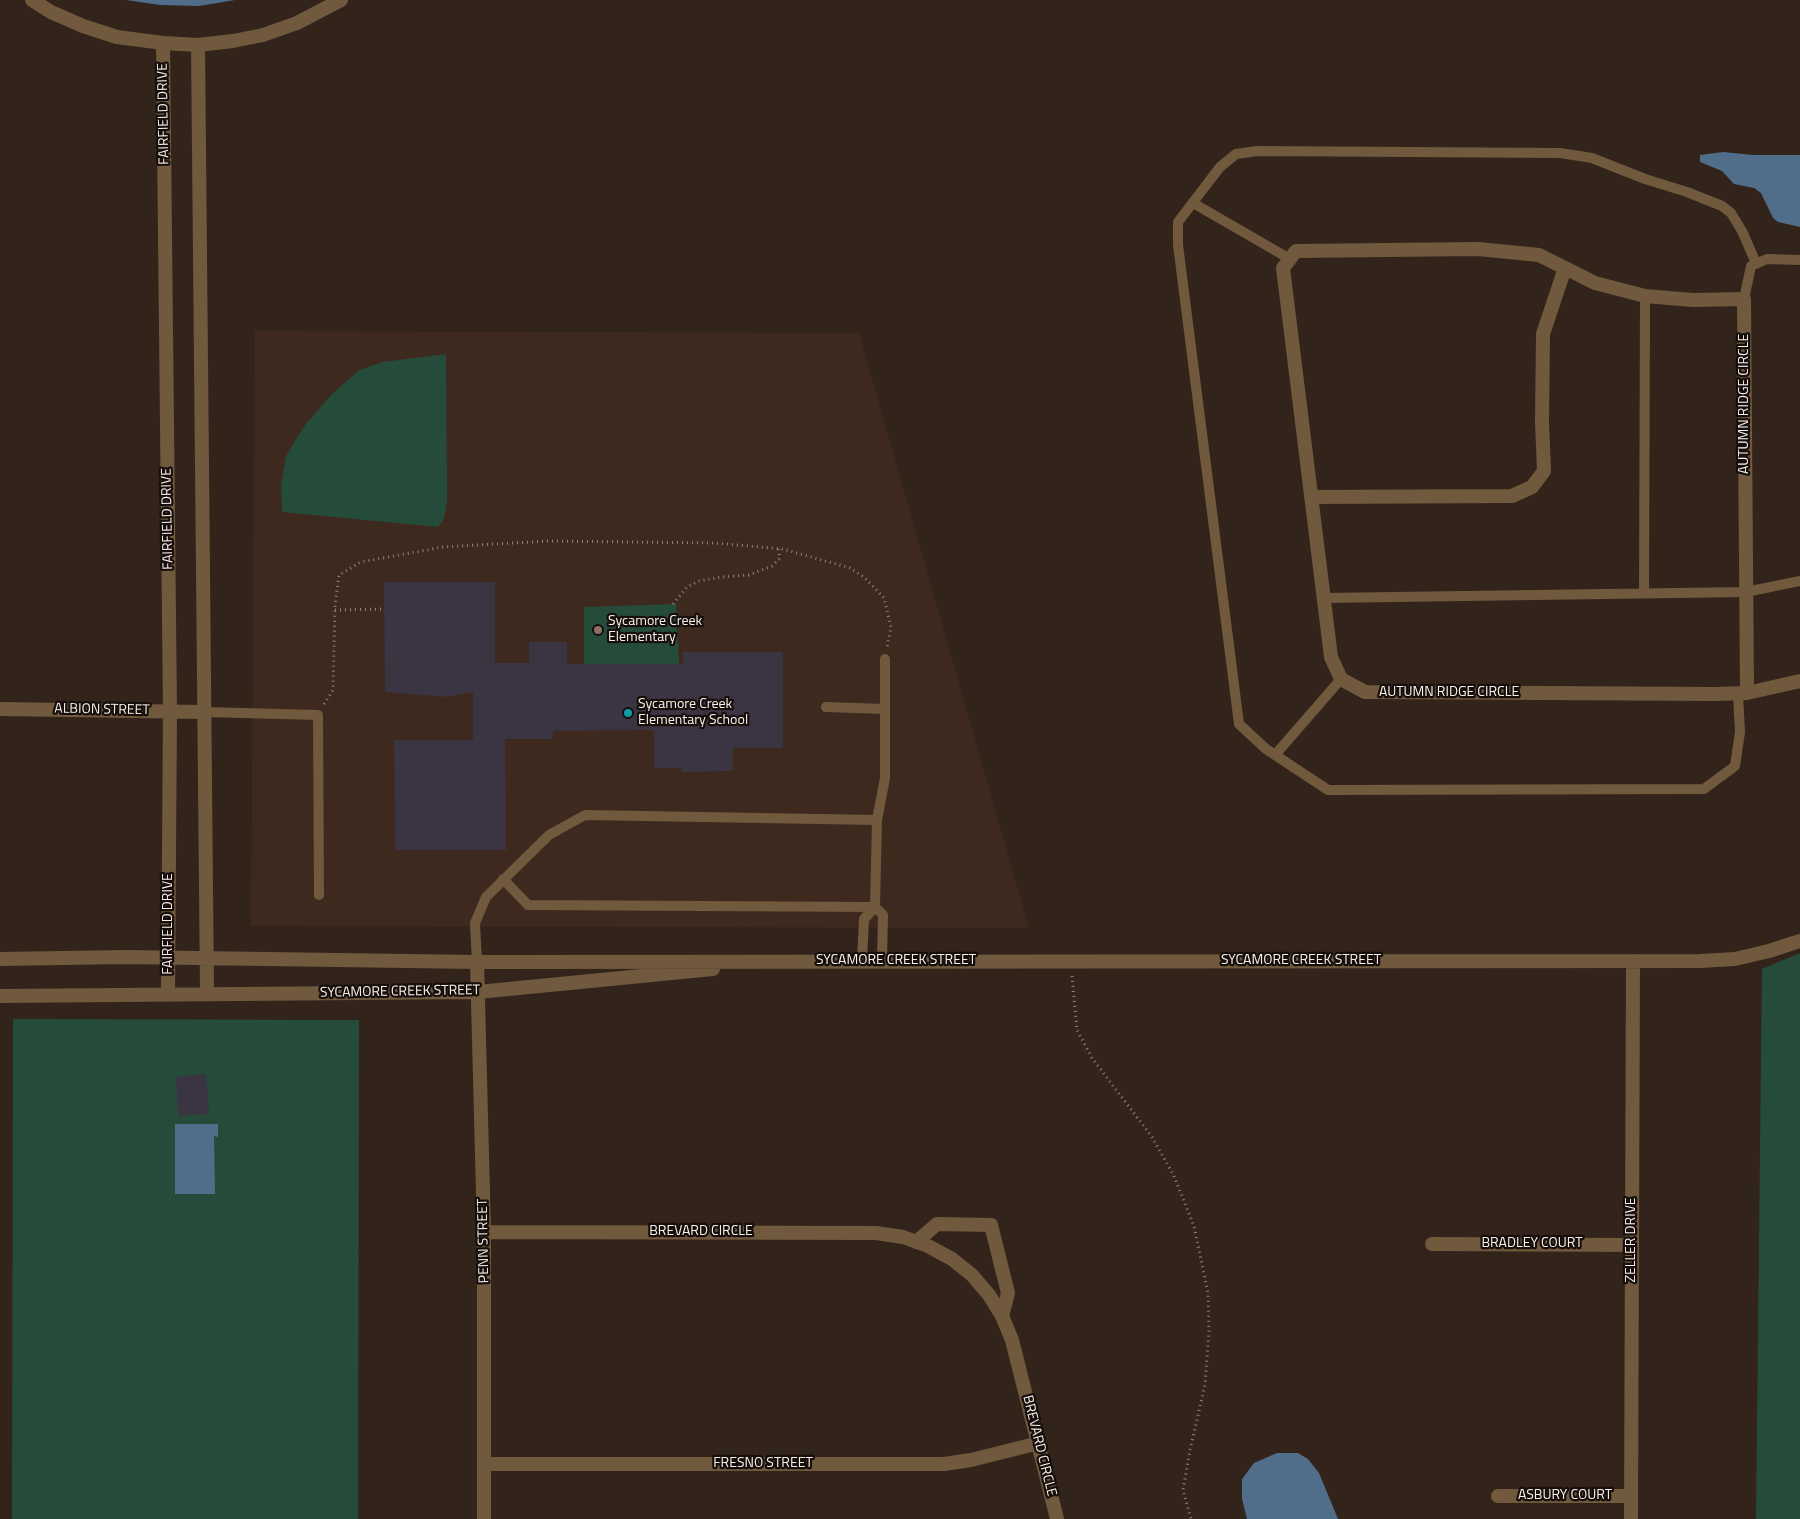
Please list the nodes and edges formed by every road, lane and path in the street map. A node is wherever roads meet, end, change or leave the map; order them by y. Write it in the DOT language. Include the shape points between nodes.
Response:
graph roads {
  1 [pos="32,0"];
  2 [pos="341,0"];
  3 [pos="163,43"];
  4 [pos="198,45"];
  5 [pos="1193,203"];
  6 [pos="1290,259"];
  7 [pos="1800,260"];
  8 [pos="1756,264"];
  9 [pos="1565,268"];
  10 [pos="1645,296"];
  11 [pos="1744,299"];
  12 [pos="1311,497"];
  13 [pos="778,548"];
  14 [pos="1800,581"];
  15 [pos="1746,592"];
  16 [pos="1644,593"];
  17 [pos="1324,598"];
  18 [pos="673,604"];
  19 [pos="384,609"];
  20 [pos="335,610"];
  21 [pos="884,659"];
  22 [pos="1340,679"];
  23 [pos="1800,681"];
  24 [pos="1742,694"];
  25 [pos="826,707"];
  26 [pos="0,709"];
  27 [pos="885,709"];
  28 [pos="170,711"];
  29 [pos="204,712"];
  30 [pos="318,715"];
  31 [pos="1275,755"];
  32 [pos="877,820"];
  33 [pos="503,879"];
  34 [pos="319,895"];
  35 [pos="875,907"];
  36 [pos="1800,941"];
  37 [pos="206,958"];
  38 [pos="0,959"];
  39 [pos="168,959"];
  40 [pos="799,960"];
  41 [pos="862,960"];
  42 [pos="882,961"];
  43 [pos="1072,961"];
  44 [pos="1633,961"];
  45 [pos="477,962"];
  46 [pos="478,992"];
  47 [pos="207,993"];
  48 [pos="168,994"];
  49 [pos="0,996"];
  50 [pos="484,1232"];
  51 [pos="916,1242"];
  52 [pos="1432,1244"];
  53 [pos="1632,1244"];
  54 [pos="1002,1316"];
  55 [pos="1039,1443"];
  56 [pos="484,1464"];
  57 [pos="1498,1496"];
  58 [pos="1631,1496"];
  59 [pos="484,1519"];
  60 [pos="1057,1519"];
  61 [pos="1191,1519"];
  62 [pos="1631,1519"];
  1 -- 3 [label="street, FAIRFIELD DRIVE" via="83,26 117,37"];
  2 -- 4 [label="street, FAIRFIELD DRIVE" via="297,23 263,35"];
  3 -- 4 [label="street, FAIRFIELD DRIVE"];
  3 -- 28 [label="street, FAIRFIELD DRIVE"];
  4 -- 29 [label="street"];
  5 -- 6 [label="lane"];
  5 -- 8 [label="lane" via="1220,167 1236,154 1257,151 1560,153 1592,158 1722,206 1742,232"];
  5 -- 31 [label="lane" via="1178,222 1178,245 1239,724"];
  6 -- 9 [label="street" via="1296,251 1312,250 1478,249 1539,255"];
  6 -- 12 [label="street" via="1283,268"];
  7 -- 8 [label="lane" via="1768,259"];
  8 -- 11 [label="lane" via="1752,266"];
  9 -- 10 [label="street" via="1595,283"];
  9 -- 12 [label="street" via="1543,334 1544,471 1532,487 1512,496"];
  10 -- 11 [label="street" via="1693,300"];
  10 -- 16 [label="lane"];
  11 -- 15 [label="street, AUTUMN RIDGE CIRCLE"];
  12 -- 17 [label="street"];
  13 -- 18 [label="path" via="780,558 772,566 749,575 699,581 688,587"];
  13 -- 20 [label="path" via="549,541 443,547 361,562 339,575"];
  13 -- 21 [label="path" via="850,568 864,577 884,598 891,627"];
  14 -- 15 [label="lane"];
  15 -- 16 [label="lane"];
  15 -- 24 [label="street, AUTUMN RIDGE CIRCLE"];
  16 -- 17 [label="lane"];
  17 -- 22 [label="street" via="1331,657"];
  19 -- 20 [label="path"];
  20 -- 30 [label="path" via="333,690"];
  21 -- 27 [label="lane"];
  22 -- 24 [label="street, AUTUMN RIDGE CIRCLE" via="1365,692"];
  22 -- 31 [label="lane"];
  23 -- 24 [label="street, AUTUMN RIDGE CIRCLE"];
  24 -- 31 [label="lane" via="1735,766 1704,789 1328,790"];
  25 -- 27 [label="lane"];
  26 -- 28 [label="street, ALBION STREET"];
  27 -- 32 [label="lane" via="885,778"];
  28 -- 29 [label="street, ALBION STREET"];
  28 -- 39 [label="street, FAIRFIELD DRIVE"];
  29 -- 30 [label="lane"];
  29 -- 37 [label="street"];
  30 -- 34 [label="lane"];
  32 -- 33 [label="lane" via="585,815 549,835"];
  32 -- 35 [label="lane"];
  33 -- 35 [label="lane" via="528,905"];
  33 -- 45 [label="lane" via="486,897 475,923"];
  35 -- 41 [label="lane" via="864,919"];
  35 -- 42 [label="lane" via="883,915"];
  36 -- 44 [label="street, SYCAMORE CREEK STREET" via="1735,959"];
  37 -- 39 [label="street, SYCAMORE CREEK STREET"];
  37 -- 45 [label="street, SYCAMORE CREEK STREET"];
  37 -- 47 [label="street"];
  38 -- 39 [label="street, SYCAMORE CREEK STREET"];
  39 -- 48 [label="street, FAIRFIELD DRIVE"];
  40 -- 41 [label="street, SYCAMORE CREEK STREET"];
  40 -- 45 [label="street, SYCAMORE CREEK STREET"];
  40 -- 46 [label="street, SYCAMORE CREEK STREET"];
  41 -- 42 [label="street, SYCAMORE CREEK STREET"];
  42 -- 43 [label="street, SYCAMORE CREEK STREET"];
  43 -- 44 [label="street, SYCAMORE CREEK STREET"];
  43 -- 61 [label="path" via="1077,1030 1092,1058 1152,1137 1174,1176 1194,1226 1206,1284 1209,1331 1205,1385 1183,1490"];
  44 -- 53 [label="street, ZELLER DRIVE"];
  45 -- 46 [label="street, PENN STREET"];
  46 -- 47 [label="street, SYCAMORE CREEK STREET"];
  46 -- 50 [label="street, PENN STREET"];
  47 -- 48 [label="street, SYCAMORE CREEK STREET"];
  48 -- 49 [label="street, SYCAMORE CREEK STREET"];
  50 -- 51 [label="street, BREVARD CIRCLE" via="876,1233"];
  50 -- 56 [label="street, PENN STREET"];
  51 -- 54 [label="street, BREVARD CIRCLE" via="952,1259 972,1275"];
  51 -- 54 [label="street" via="937,1224 991,1225 1008,1292"];
  52 -- 53 [label="street, BRADLEY COURT"];
  53 -- 58 [label="street, ZELLER DRIVE"];
  54 -- 55 [label="street, BREVARD CIRCLE" via="1012,1340"];
  55 -- 56 [label="street, FRESNO STREET" via="944,1464"];
  55 -- 60 [label="street, BREVARD CIRCLE"];
  56 -- 59 [label="street, PENN STREET"];
  57 -- 58 [label="street, ASBURY COURT"];
  58 -- 62 [label="street, ZELLER DRIVE"];
}
